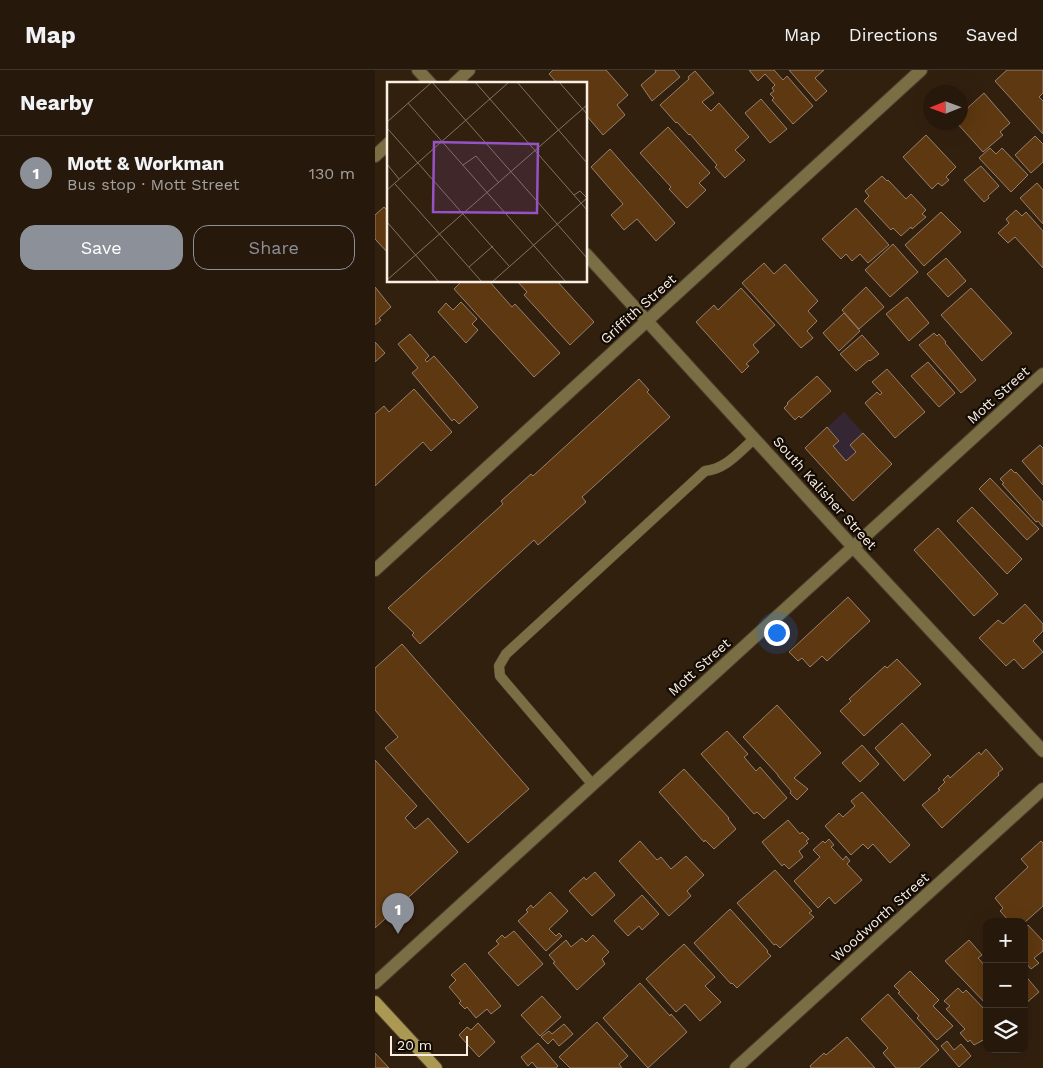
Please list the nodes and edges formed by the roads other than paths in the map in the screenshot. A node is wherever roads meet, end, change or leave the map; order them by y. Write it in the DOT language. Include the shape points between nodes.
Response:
graph roads {
  1 [pos="418,70"];
  2 [pos="469,70"];
  3 [pos="921,70"];
  4 [pos="429,82"];
  5 [pos="456,82"];
  6 [pos="387,145"];
  7 [pos="375,156"];
  8 [pos="587,255"];
  9 [pos="647,320"];
  10 [pos="1043,374"];
  11 [pos="754,439"];
  12 [pos="853,547"];
  13 [pos="375,570"];
  14 [pos="1043,751"];
  15 [pos="593,785"];
  16 [pos="1043,789"];
  17 [pos="375,982"];
  18 [pos="375,1002"];
  19 [pos="436,1068"];
  20 [pos="736,1068"];
  1 -- 4 [label="street"];
  2 -- 5 [label="street"];
  3 -- 9 [label="street, Griffith Street"];
  6 -- 7 [label="street"];
  8 -- 9 [label="street, South Kalisher Street"];
  9 -- 11 [label="street, South Kalisher Street"];
  9 -- 13 [label="street, Griffith Street"];
  10 -- 12 [label="street, Mott Street"];
  11 -- 12 [label="street, South Kalisher Street"];
  11 -- 15 [label="lane" via="726,464 716,470 705,471 506,654 499,666 500,676"];
  12 -- 14 [label="street, South Kalisher Street"];
  12 -- 15 [label="street, Mott Street"];
  15 -- 17 [label="street, Mott Street"];
  16 -- 20 [label="street, Woodworth Street"];
  18 -- 19 [label="main road"];
}
